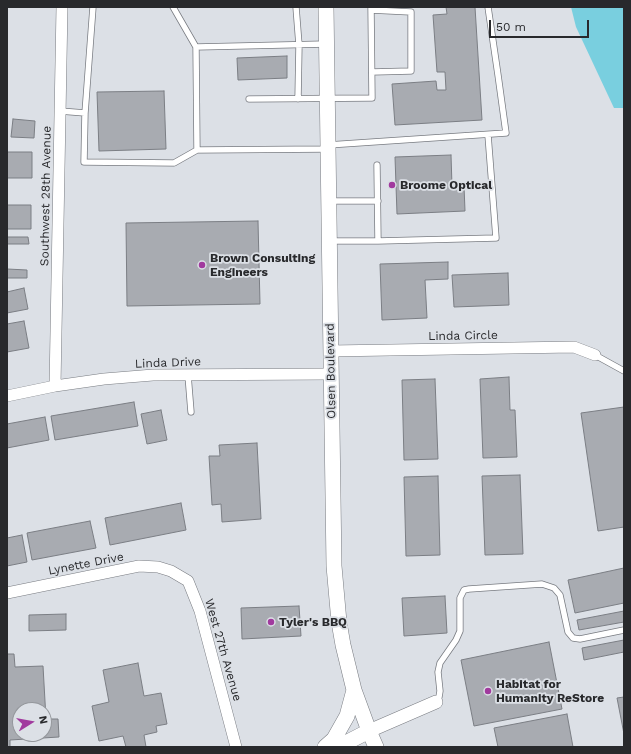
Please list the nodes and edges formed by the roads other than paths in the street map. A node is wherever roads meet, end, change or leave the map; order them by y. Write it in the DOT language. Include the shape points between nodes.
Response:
graph roads {
  1 [pos="62,7"];
  2 [pos="93,7"];
  3 [pos="173,7"];
  4 [pos="296,7"];
  5 [pos="326,7"];
  6 [pos="488,7"];
  7 [pos="371,9"];
  8 [pos="327,44"];
  9 [pos="299,45"];
  10 [pos="196,47"];
  11 [pos="372,72"];
  12 [pos="250,99"];
  13 [pos="298,99"];
  14 [pos="327,99"];
  15 [pos="60,111"];
  16 [pos="85,113"];
  17 [pos="488,135"];
  18 [pos="328,147"];
  19 [pos="197,150"];
  20 [pos="377,165"];
  21 [pos="329,201"];
  22 [pos="378,201"];
  23 [pos="329,241"];
  24 [pos="378,241"];
  25 [pos="330,351"];
  26 [pos="595,355"];
  27 [pos="624,371"];
  28 [pos="331,374"];
  29 [pos="188,375"];
  30 [pos="55,386"];
  31 [pos="7,396"];
  32 [pos="191,412"];
  33 [pos="171,571"];
  34 [pos="7,593"];
  35 [pos="624,630"];
  36 [pos="354,690"];
  37 [pos="436,702"];
  38 [pos="369,731"];
  39 [pos="236,747"];
  40 [pos="325,747"];
  41 [pos="338,747"];
  42 [pos="376,747"];
  1 -- 15 [label="street, Southwest 28th Avenue"];
  2 -- 16 [label="lane"];
  3 -- 10 [label="lane"];
  4 -- 9 [label="lane"];
  5 -- 8 [label="main road, Olsen Boulevard"];
  6 -- 17 [label="lane" via="506,134"];
  7 -- 11 [label="lane"];
  7 -- 11 [label="lane" via="411,12 411,71"];
  8 -- 9 [label="lane"];
  8 -- 14 [label="main road, Olsen Boulevard"];
  9 -- 10 [label="lane"];
  9 -- 13 [label="lane"];
  10 -- 19 [label="lane"];
  11 -- 14 [label="lane" via="372,98"];
  12 -- 13 [label="lane"];
  13 -- 14 [label="lane"];
  14 -- 18 [label="main road, Olsen Boulevard"];
  15 -- 16 [label="lane"];
  15 -- 30 [label="street, Southwest 28th Avenue"];
  16 -- 19 [label="lane" via="84,162 174,163"];
  17 -- 18 [label="lane"];
  17 -- 24 [label="lane" via="496,238"];
  18 -- 19 [label="lane"];
  18 -- 21 [label="main road, Olsen Boulevard"];
  20 -- 22 [label="lane"];
  21 -- 22 [label="lane"];
  21 -- 23 [label="main road, Olsen Boulevard"];
  22 -- 24 [label="lane"];
  23 -- 24 [label="lane"];
  23 -- 25 [label="main road, Olsen Boulevard"];
  25 -- 26 [label="street, Linda Circle" via="574,347"];
  25 -- 28 [label="main road, Olsen Boulevard"];
  26 -- 27 [label="lane"];
  28 -- 29 [label="street, Linda Drive"];
  28 -- 36 [label="main road, Olsen Boulevard" via="334,566 342,637"];
  29 -- 30 [label="street, Linda Drive" via="104,379"];
  29 -- 32 [label="lane"];
  30 -- 31 [label="street, Linda Drive"];
  33 -- 34 [label="street, Lynette Drive" via="139,566"];
  33 -- 39 [label="street, West 27th Avenue" via="188,581 200,611"];
  35 -- 37 [label="lane" via="580,639 573,638 568,632 560,595 554,588 542,584 464,590 460,598 460,631 440,664 440,691"];
  36 -- 38 [label="main road, Olsen Boulevard"];
  36 -- 40 [label="main road" via="347,716 334,739"];
  37 -- 38 [label="street"];
  38 -- 41 [label="main road"];
  38 -- 42 [label="main road, Olsen Boulevard"];
}
